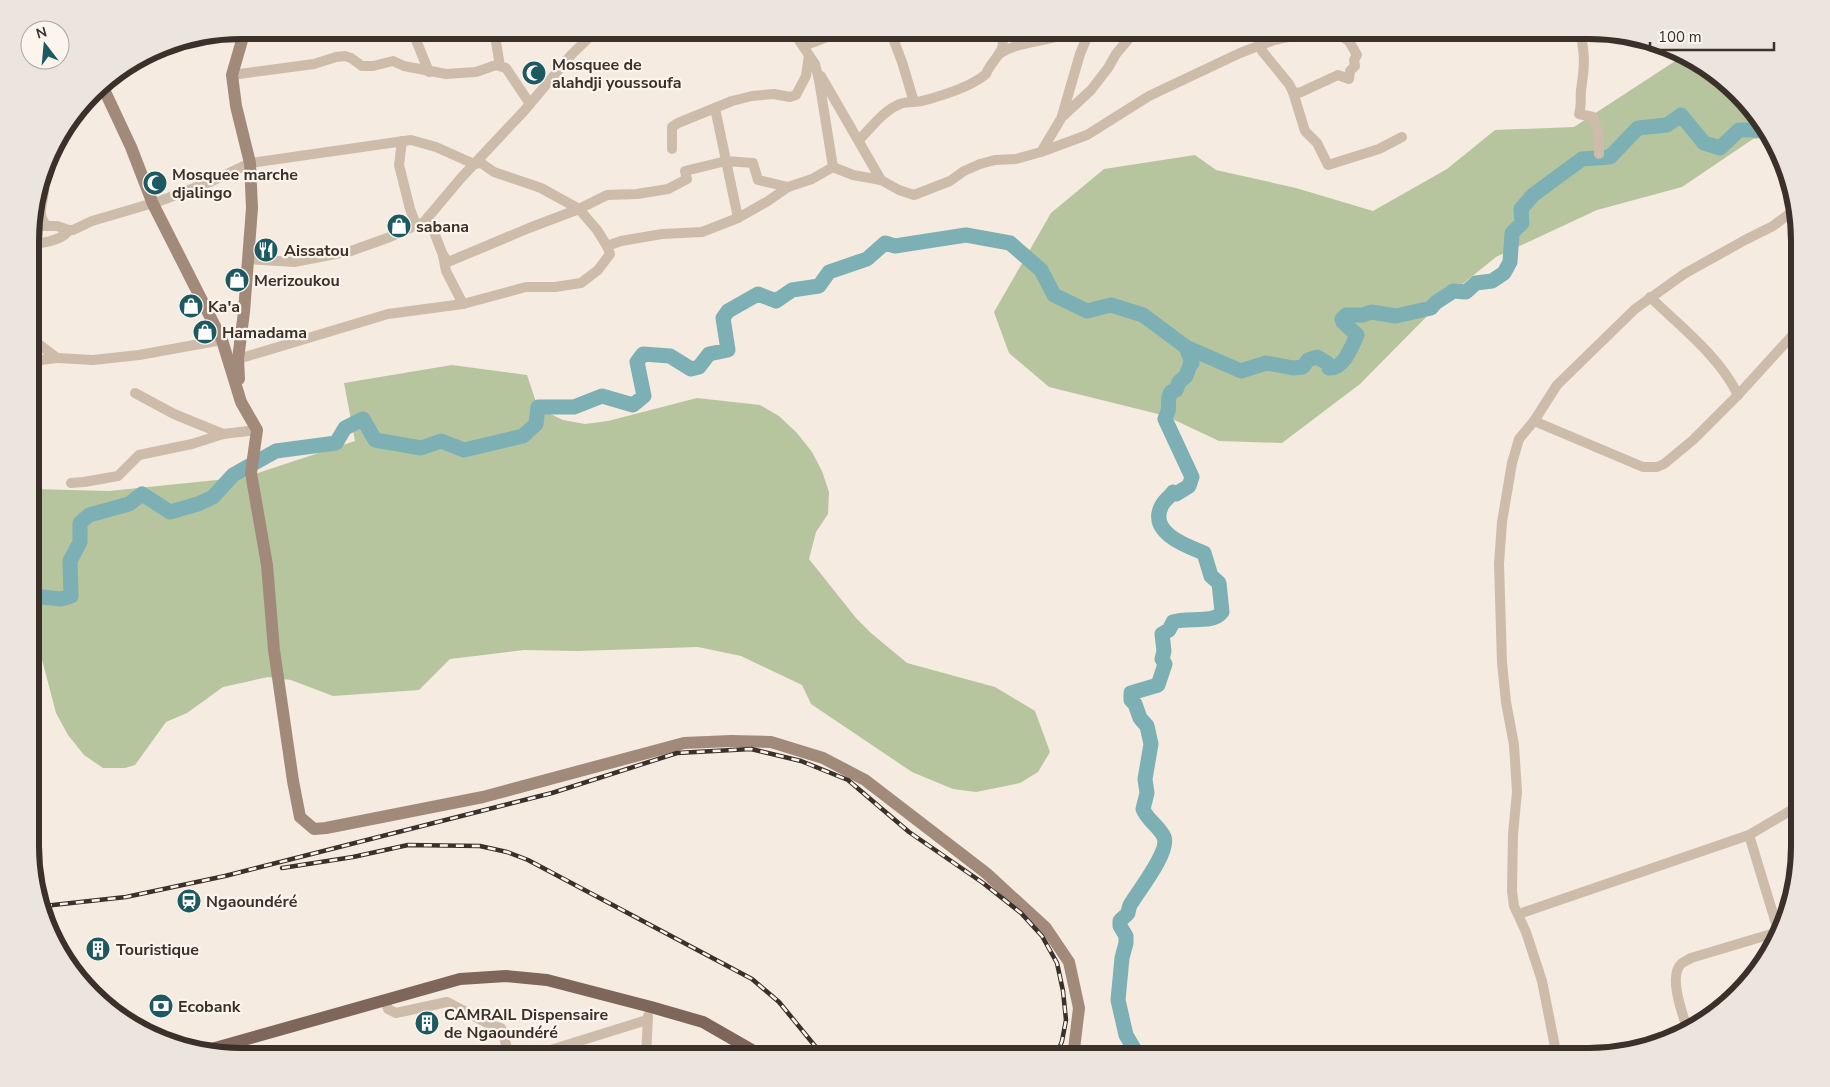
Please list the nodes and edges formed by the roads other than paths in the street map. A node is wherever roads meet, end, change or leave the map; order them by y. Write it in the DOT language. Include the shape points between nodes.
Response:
graph roads {
  1 [pos="238,39"];
  2 [pos="243,39"];
  3 [pos="416,39"];
  4 [pos="496,39"];
  5 [pos="588,39"];
  6 [pos="798,39"];
  7 [pos="822,39"];
  8 [pos="893,39"];
  9 [pos="1003,39"];
  10 [pos="1044,39"];
  11 [pos="1086,39"];
  12 [pos="1129,39"];
  13 [pos="1279,39"];
  14 [pos="1346,39"];
  15 [pos="1582,39"];
  16 [pos="1274,40"];
  17 [pos="1262,44"];
  18 [pos="803,46"];
  19 [pos="240,50"];
  20 [pos="998,55"];
  21 [pos="812,60"];
  22 [pos="500,66"];
  23 [pos="429,72"];
  24 [pos="232,75"];
  25 [pos="105,92"];
  26 [pos="1293,92"];
  27 [pos="914,102"];
  28 [pos="530,104"];
  29 [pos="715,108"];
  30 [pos="1062,117"];
  31 [pos="1402,137"];
  32 [pos="859,140"];
  33 [pos="402,141"];
  34 [pos="672,149"];
  35 [pos="1040,152"];
  36 [pos="1599,154"];
  37 [pos="726,161"];
  38 [pos="250,162"];
  39 [pos="474,164"];
  40 [pos="833,167"];
  41 [pos="881,180"];
  42 [pos="788,187"];
  43 [pos="42,204"];
  44 [pos="153,204"];
  45 [pos="579,209"];
  46 [pos="1790,214"];
  47 [pos="428,217"];
  48 [pos="738,218"];
  49 [pos="39,225"];
  50 [pos="46,225"];
  51 [pos="417,226"];
  52 [pos="69,230"];
  53 [pos="39,243"];
  54 [pos="607,246"];
  55 [pos="443,255"];
  56 [pos="248,259"];
  57 [pos="1650,297"];
  58 [pos="463,304"];
  59 [pos="1791,338"];
  60 [pos="222,340"];
  61 [pos="39,344"];
  62 [pos="57,358"];
  63 [pos="238,359"];
  64 [pos="39,360"];
  65 [pos="135,393"];
  66 [pos="1738,395"];
  67 [pos="241,402"];
  68 [pos="1534,421"];
  69 [pos="257,430"];
  70 [pos="223,434"];
  71 [pos="71,482"];
  72 [pos="1791,810"];
  73 [pos="1749,836"];
  74 [pos="1519,914"];
  75 [pos="1776,924"];
  76 [pos="1771,933"];
  77 [pos="385,1000"];
  78 [pos="652,1007"];
  79 [pos="647,1020"];
  80 [pos="1686,1023"];
  81 [pos="218,1047"];
  82 [pos="507,1048"];
  83 [pos="557,1048"];
  84 [pos="646,1048"];
  85 [pos="748,1048"];
  86 [pos="1075,1048"];
  87 [pos="1555,1048"];
  1 -- 19 [label="street"];
  2 -- 19 [label="street"];
  3 -- 23 [label="street"];
  4 -- 22 [label="street"];
  5 -- 28 [label="street"];
  6 -- 18 [label="street"];
  7 -- 18 [label="street"];
  8 -- 27 [label="street"];
  9 -- 20 [label="street"];
  10 -- 20 [label="street" via="1008,48"];
  11 -- 30 [label="street"];
  12 -- 30 [label="street" via="1091,90"];
  13 -- 16 [label="street"];
  14 -- 26 [label="street" via="1357,55 1349,78 1338,75 1300,94"];
  15 -- 36 [label="street" via="1585,58 1579,114 1592,117 1599,135"];
  16 -- 17 [label="street"];
  17 -- 26 [label="street" via="1262,51"];
  17 -- 35 [label="street" via="1149,96 1087,135"];
  18 -- 21 [label="street"];
  19 -- 24 [label="street"];
  20 -- 27 [label="street" via="978,80"];
  21 -- 29 [label="street" via="794,96 757,95"];
  21 -- 32 [label="street"];
  21 -- 40 [label="street" via="822,92"];
  22 -- 23 [label="street" via="496,64 476,72 459,74"];
  22 -- 28 [label="street" via="511,74"];
  23 -- 24 [label="street" via="393,61 362,66 345,56 314,64"];
  24 -- 38 [label="street"];
  25 -- 44 [label="street"];
  26 -- 31 [label="street" via="1305,131 1317,143 1328,165 1378,149"];
  27 -- 32 [label="street" via="893,108"];
  28 -- 39 [label="street"];
  29 -- 34 [label="street" via="672,127"];
  29 -- 37 [label="street"];
  30 -- 35 [label="street"];
  32 -- 41 [label="street"];
  33 -- 38 [label="street"];
  33 -- 39 [label="street" via="427,144"];
  33 -- 51 [label="street" via="399,164"];
  35 -- 41 [label="street" via="980,164 950,181 914,195"];
  37 -- 42 [label="street" via="753,163 758,180"];
  37 -- 45 [label="street" via="685,171 687,179 668,188 607,196"];
  37 -- 48 [label="street"];
  38 -- 44 [label="street"];
  38 -- 56 [label="street" via="252,208"];
  39 -- 45 [label="street" via="481,163 494,172 541,188"];
  39 -- 47 [label="street"];
  40 -- 41 [label="street"];
  40 -- 42 [label="street"];
  42 -- 48 [label="street"];
  43 -- 50 [label="street" via="42,220"];
  44 -- 52 [label="street"];
  44 -- 60 [label="street"];
  45 -- 54 [label="street"];
  45 -- 55 [label="street" via="448,262"];
  46 -- 57 [label="street" via="1773,226 1712,257"];
  47 -- 51 [label="street"];
  47 -- 55 [label="street"];
  48 -- 54 [label="street" via="702,232 662,234"];
  49 -- 50 [label="street"];
  50 -- 52 [label="street"];
  51 -- 56 [label="street" via="351,251 294,262"];
  52 -- 53 [label="street" via="60,238"];
  54 -- 58 [label="street" via="610,254 598,270 581,283 526,287"];
  55 -- 58 [label="street" via="446,271"];
  56 -- 63 [label="street"];
  57 -- 66 [label="street" via="1721,367"];
  57 -- 68 [label="street" via="1557,385"];
  58 -- 63 [label="street" via="388,314"];
  59 -- 66 [label="street"];
  60 -- 62 [label="street" via="139,355 93,360"];
  60 -- 67 [label="street"];
  61 -- 62 [label="street"];
  62 -- 64 [label="street"];
  63 -- 67 [label="street"];
  65 -- 70 [label="street" via="174,414"];
  66 -- 68 [label="street" via="1692,440 1657,467 1643,467"];
  67 -- 69 [label="street"];
  68 -- 74 [label="street" via="1518,440 1512,463 1499,564 1502,663 1517,792 1512,891"];
  69 -- 70 [label="street"];
  69 -- 86 [label="street" via="251,467 267,565 274,650 300,817 314,829 483,797 684,743 771,742 823,758 865,780 986,873 1046,928 1069,962 1079,1008"];
  70 -- 71 [label="street" via="139,455 118,476"];
  72 -- 73 [label="street"];
  73 -- 74 [label="street"];
  73 -- 75 [label="street"];
  74 -- 87 [label="street" via="1542,981"];
  76 -- 80 [label="street" via="1691,958 1680,965 1675,986"];
  77 -- 78 [label="main road" via="460,979 506,976 547,980"];
  77 -- 81 [label="main road"];
  77 -- 82 [label="street" via="388,1009 396,1013 447,1002 501,1028"];
  78 -- 79 [label="street"];
  78 -- 85 [label="main road" via="703,1022"];
  79 -- 83 [label="street"];
  79 -- 84 [label="street"];
}
